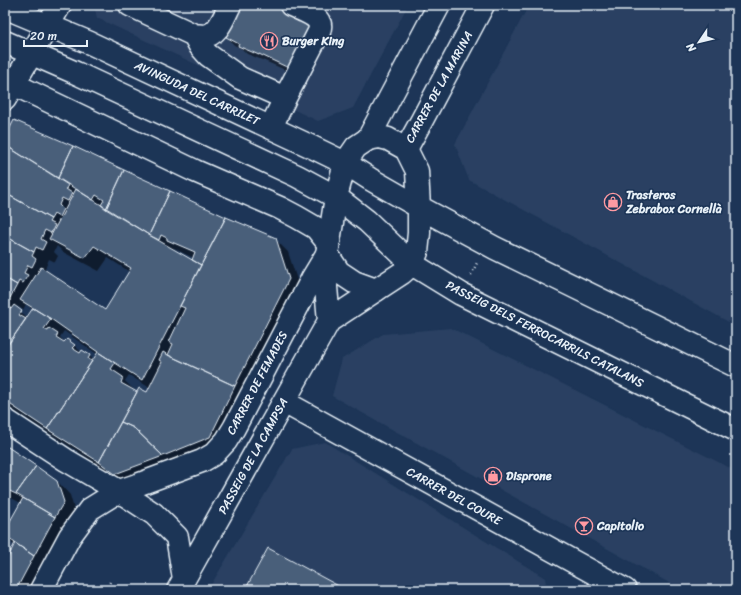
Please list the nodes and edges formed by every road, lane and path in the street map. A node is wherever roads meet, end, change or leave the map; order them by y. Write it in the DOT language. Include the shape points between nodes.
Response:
graph roads {
  1 [pos="60,5"];
  2 [pos="130,5"];
  3 [pos="230,5"];
  4 [pos="291,5"];
  5 [pos="439,5"];
  6 [pos="483,5"];
  7 [pos="5,8"];
  8 [pos="48,25"];
  9 [pos="194,35"];
  10 [pos="5,42"];
  11 [pos="32,54"];
  12 [pos="8,88"];
  13 [pos="285,98"];
  14 [pos="271,127"];
  15 [pos="368,139"];
  16 [pos="406,149"];
  17 [pos="345,163"];
  18 [pos="336,197"];
  19 [pos="419,208"];
  20 [pos="327,248"];
  21 [pos="477,262"];
  22 [pos="412,264"];
  23 [pos="470,276"];
  24 [pos="376,290"];
  25 [pos="329,321"];
  26 [pos="736,366"];
  27 [pos="284,402"];
  28 [pos="5,420"];
  29 [pos="736,430"];
  30 [pos="119,491"];
  31 [pos="588,581"];
  32 [pos="110,582"];
  33 [pos="181,584"];
  34 [pos="41,590"];
  35 [pos="106,590"];
  36 [pos="625,590"];
  1 -- 8 [label="street"];
  2 -- 9 [label="street"];
  3 -- 9 [label="street" via="213,32 205,36"];
  4 -- 13 [label="street" via="312,15 320,22 321,27"];
  5 -- 15 [label="street"];
  6 -- 16 [label="street, CARRER DE LA MARINA"];
  7 -- 8 [label="street, AVINGUDA DEL CARRILET"];
  8 -- 11 [label="street"];
  8 -- 14 [label="street, AVINGUDA DEL CARRILET"];
  9 -- 13 [label="street" via="208,55 240,78"];
  10 -- 11 [label="street"];
  11 -- 12 [label="street"];
  11 -- 18 [label="street" via="297,176"];
  12 -- 20 [label="street" via="298,216 316,228"];
  13 -- 14 [label="street"];
  14 -- 17 [label="street, AVINGUDA DEL CARRILET"];
  15 -- 16 [label="street" via="388,139"];
  15 -- 17 [label="street" via="356,147"];
  16 -- 19 [label="street" via="417,171"];
  17 -- 18 [label="street"];
  17 -- 19 [label="street, AVINGUDA DEL CARRILET"];
  18 -- 20 [label="street"];
  18 -- 22 [label="street, PASSEIG DELS FERROCARRILS CATALANS" via="367,221"];
  19 -- 22 [label="street" via="417,252"];
  19 -- 26 [label="street"];
  20 -- 24 [label="street" via="339,272 354,282"];
  20 -- 25 [label="street" via="326,287"];
  20 -- 30 [label="street, CARRER DE FEMADES" via="226,441 214,454 202,461"];
  21 -- 23 [label="path, PASSEIG DELS FERROCARRILS CATALANS"];
  22 -- 24 [label="street"];
  22 -- 29 [label="street, PASSEIG DELS FERROCARRILS CATALANS" via="461,294"];
  24 -- 25 [label="street"];
  25 -- 27 [label="street, PASSEIG DE LA CAMPSA"];
  27 -- 31 [label="street, CARRER DEL COURE"];
  27 -- 33 [label="street, PASSEIG DE LA CAMPSA"];
  28 -- 30 [label="street"];
  30 -- 33 [label="street" via="154,514 177,538"];
  30 -- 34 [label="street, CARRER DE FEMADES" via="90,509 70,536"];
  31 -- 36 [label="street, CARRER DEL COURE"];
  32 -- 35 [label="path"];
}
